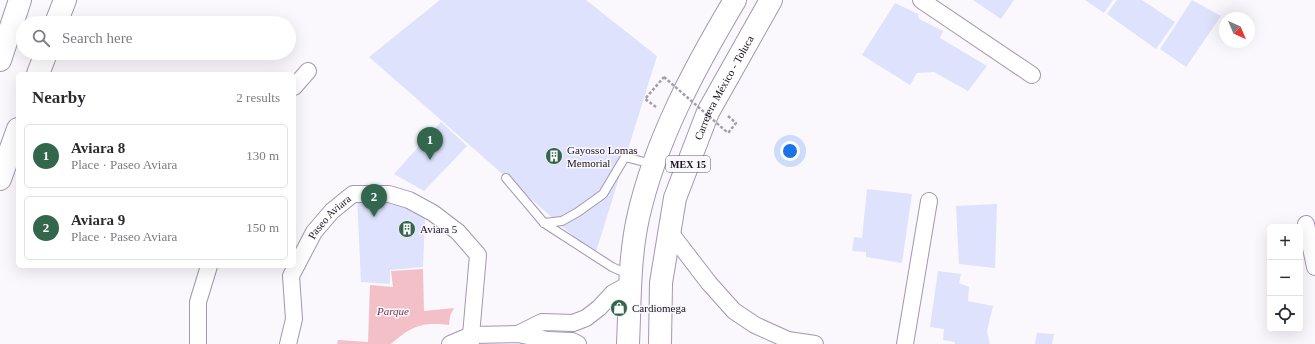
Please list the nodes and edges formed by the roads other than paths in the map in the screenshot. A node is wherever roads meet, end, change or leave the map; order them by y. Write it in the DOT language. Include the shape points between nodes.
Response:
graph roads {
  1 [pos="20,0"];
  2 [pos="65,0"];
  3 [pos="735,0"];
  4 [pos="771,0"];
  5 [pos="921,0"];
  6 [pos="59,16"];
  7 [pos="0,59"];
  8 [pos="43,60"];
  9 [pos="308,71"];
  10 [pos="39,72"];
  11 [pos="1032,75"];
  12 [pos="296,85"];
  13 [pos="16,135"];
  14 [pos="653,165"];
  15 [pos="506,178"];
  16 [pos="0,179"];
  17 [pos="929,200"];
  18 [pos="544,223"];
  19 [pos="1306,224"];
  20 [pos="669,231"];
  21 [pos="296,265"];
  22 [pos="1315,267"];
  23 [pos="208,268"];
  24 [pos="294,268"];
  25 [pos="631,279"];
  26 [pos="518,334"];
  27 [pos="471,340"];
  28 [pos="198,344"];
  29 [pos="288,344"];
  30 [pos="450,344"];
  31 [pos="578,344"];
  32 [pos="628,344"];
  33 [pos="660,344"];
  34 [pos="815,344"];
  35 [pos="905,344"];
  1 -- 7 [label="main road"];
  2 -- 6 [label="main road"];
  3 -- 14 [label="main road, MEX 15" via="686,88"];
  4 -- 20 [label="main road, Carretera México - Toluca / MEX 15" via="708,112 675,198"];
  5 -- 11 [label="street"];
  8 -- 10 [label="main road"];
  9 -- 12 [label="street"];
  13 -- 16 [label="main road"];
  14 -- 18 [label="lane" via="625,157 603,194 562,221"];
  14 -- 25 [label="main road, MEX 15" via="638,218"];
  15 -- 18 [label="lane"];
  17 -- 35 [label="street"];
  18 -- 25 [label="lane"];
  19 -- 22 [label="street"];
  20 -- 33 [label="main road, Carretera México - Toluca / MEX 15" via="660,283"];
  20 -- 34 [label="street" via="734,311 755,325 788,340"];
  21 -- 27 [label="street, Paseo Aviara" via="314,232 332,211 353,194 389,194 409,200 433,213 458,232 478,255"];
  23 -- 28 [label="street" via="198,302"];
  24 -- 29 [label="street, Paseo Aviara" via="290,276 294,320"];
  25 -- 26 [label="street" via="586,318 572,323 542,322"];
  25 -- 32 [label="main road, MEX 15"];
  26 -- 27 [label="street"];
  26 -- 31 [label="street"];
  27 -- 30 [label="street"];
}
